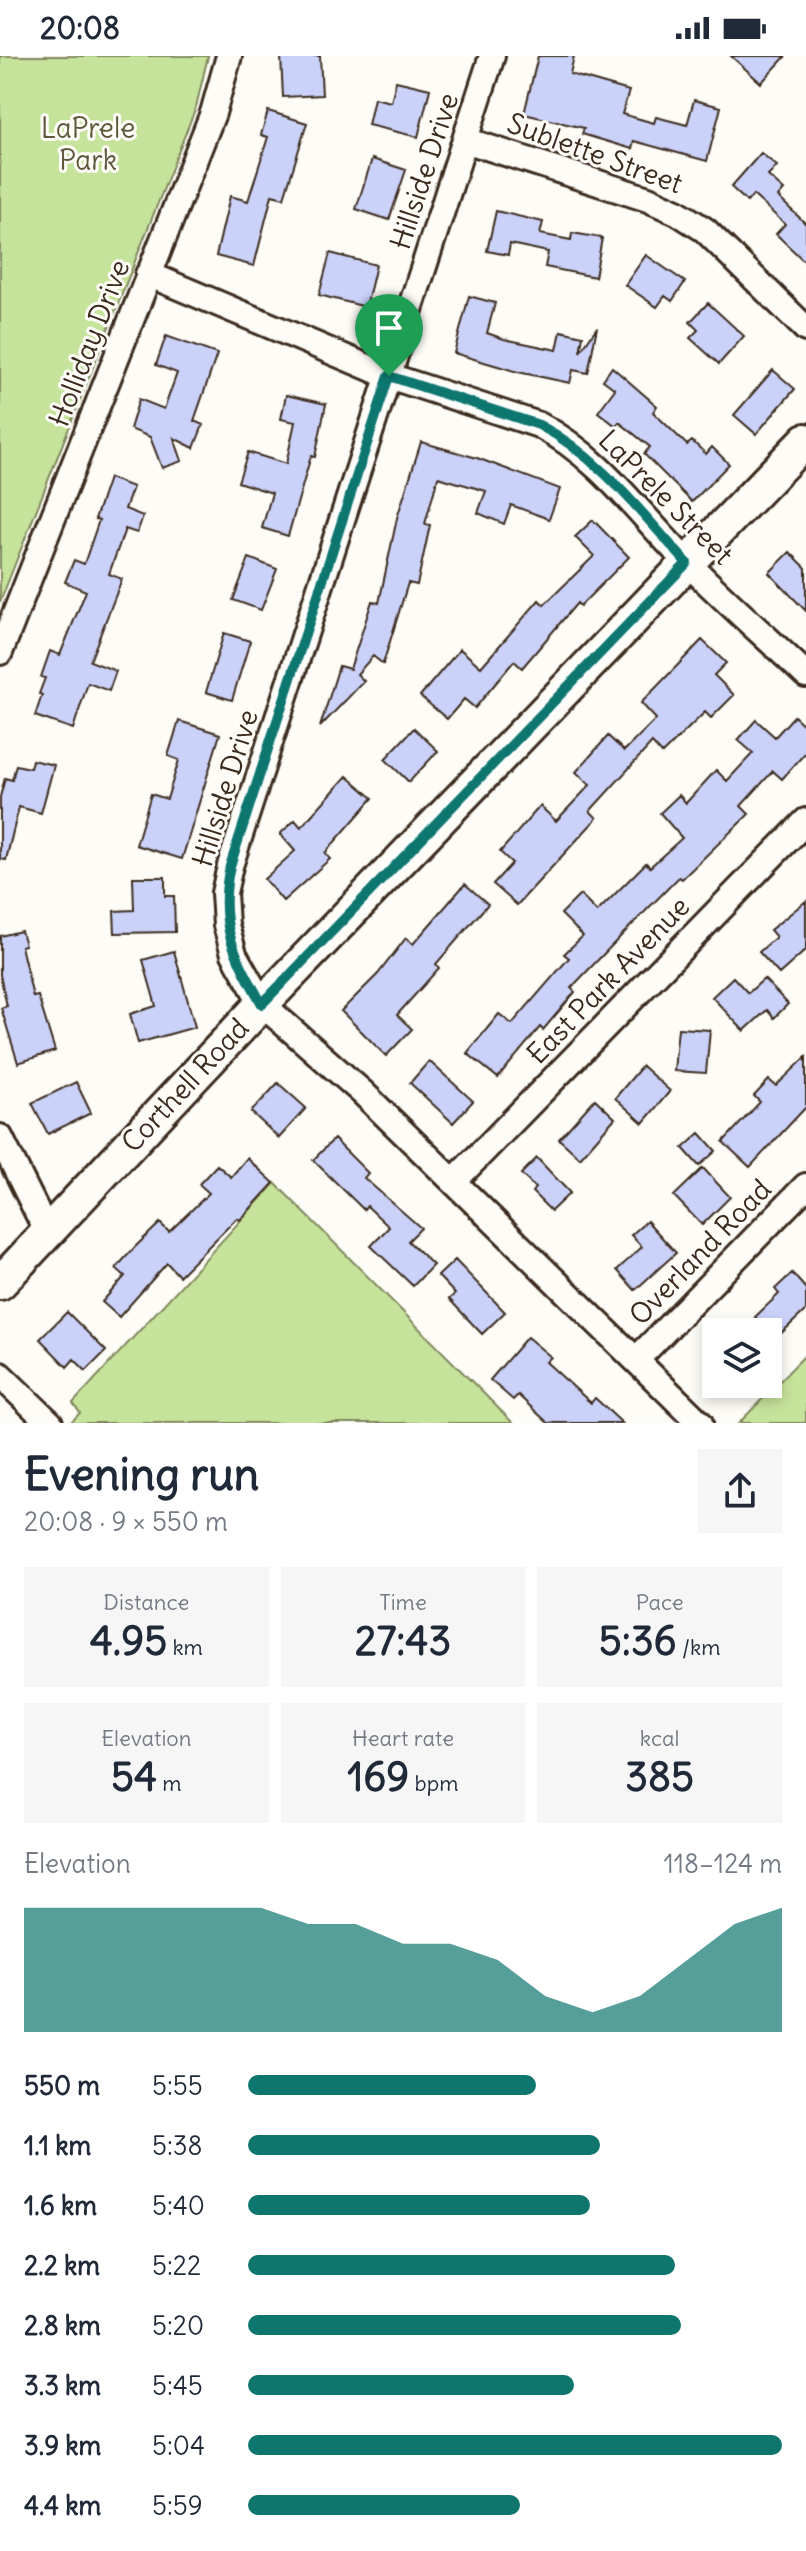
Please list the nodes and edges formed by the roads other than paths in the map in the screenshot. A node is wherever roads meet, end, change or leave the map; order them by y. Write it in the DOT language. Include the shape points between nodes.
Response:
graph roads {
  1 [pos="229,56"];
  2 [pos="492,56"];
  3 [pos="465,140"];
  4 [pos="148,274"];
  5 [pos="806,329"];
  6 [pos="389,376"];
  7 [pos="806,440"];
  8 [pos="687,563"];
  9 [pos="0,652"];
  10 [pos="806,675"];
  11 [pos="806,821"];
  12 [pos="262,1004"];
  13 [pos="0,1137"];
  14 [pos="454,1181"];
  15 [pos="806,1186"];
  16 [pos="47,1232"];
  17 [pos="0,1283"];
  18 [pos="636,1360"];
  19 [pos="0,1375"];
  20 [pos="50,1423"];
  21 [pos="700,1423"];
  1 -- 4 [label="street, Holliday Drive" via="213,113"];
  2 -- 3 [label="street, Hillside Drive"];
  3 -- 5 [label="street, Sublette Street" via="677,212 705,230"];
  3 -- 6 [label="street, Hillside Drive"];
  4 -- 6 [label="street, LaPrele Street"];
  4 -- 9 [label="street, Holliday Drive"];
  6 -- 8 [label="street, LaPrele Street" via="561,436"];
  6 -- 12 [label="street, Hillside Drive" via="224,893 234,954"];
  7 -- 8 [label="street, Corthell Road"];
  8 -- 10 [label="street, LaPrele Street"];
  8 -- 12 [label="street, Corthell Road"];
  11 -- 14 [label="street, East Park Avenue"];
  12 -- 14 [label="street, Hillside Drive"];
  12 -- 16 [label="street, Corthell Road"];
  13 -- 16 [label="street"];
  14 -- 18 [label="street, Hillside Drive"];
  15 -- 18 [label="street, Overland Road"];
  16 -- 17 [label="street, Corthell Road"];
  18 -- 21 [label="street, Hillside Drive"];
  19 -- 20 [label="street"];
}
